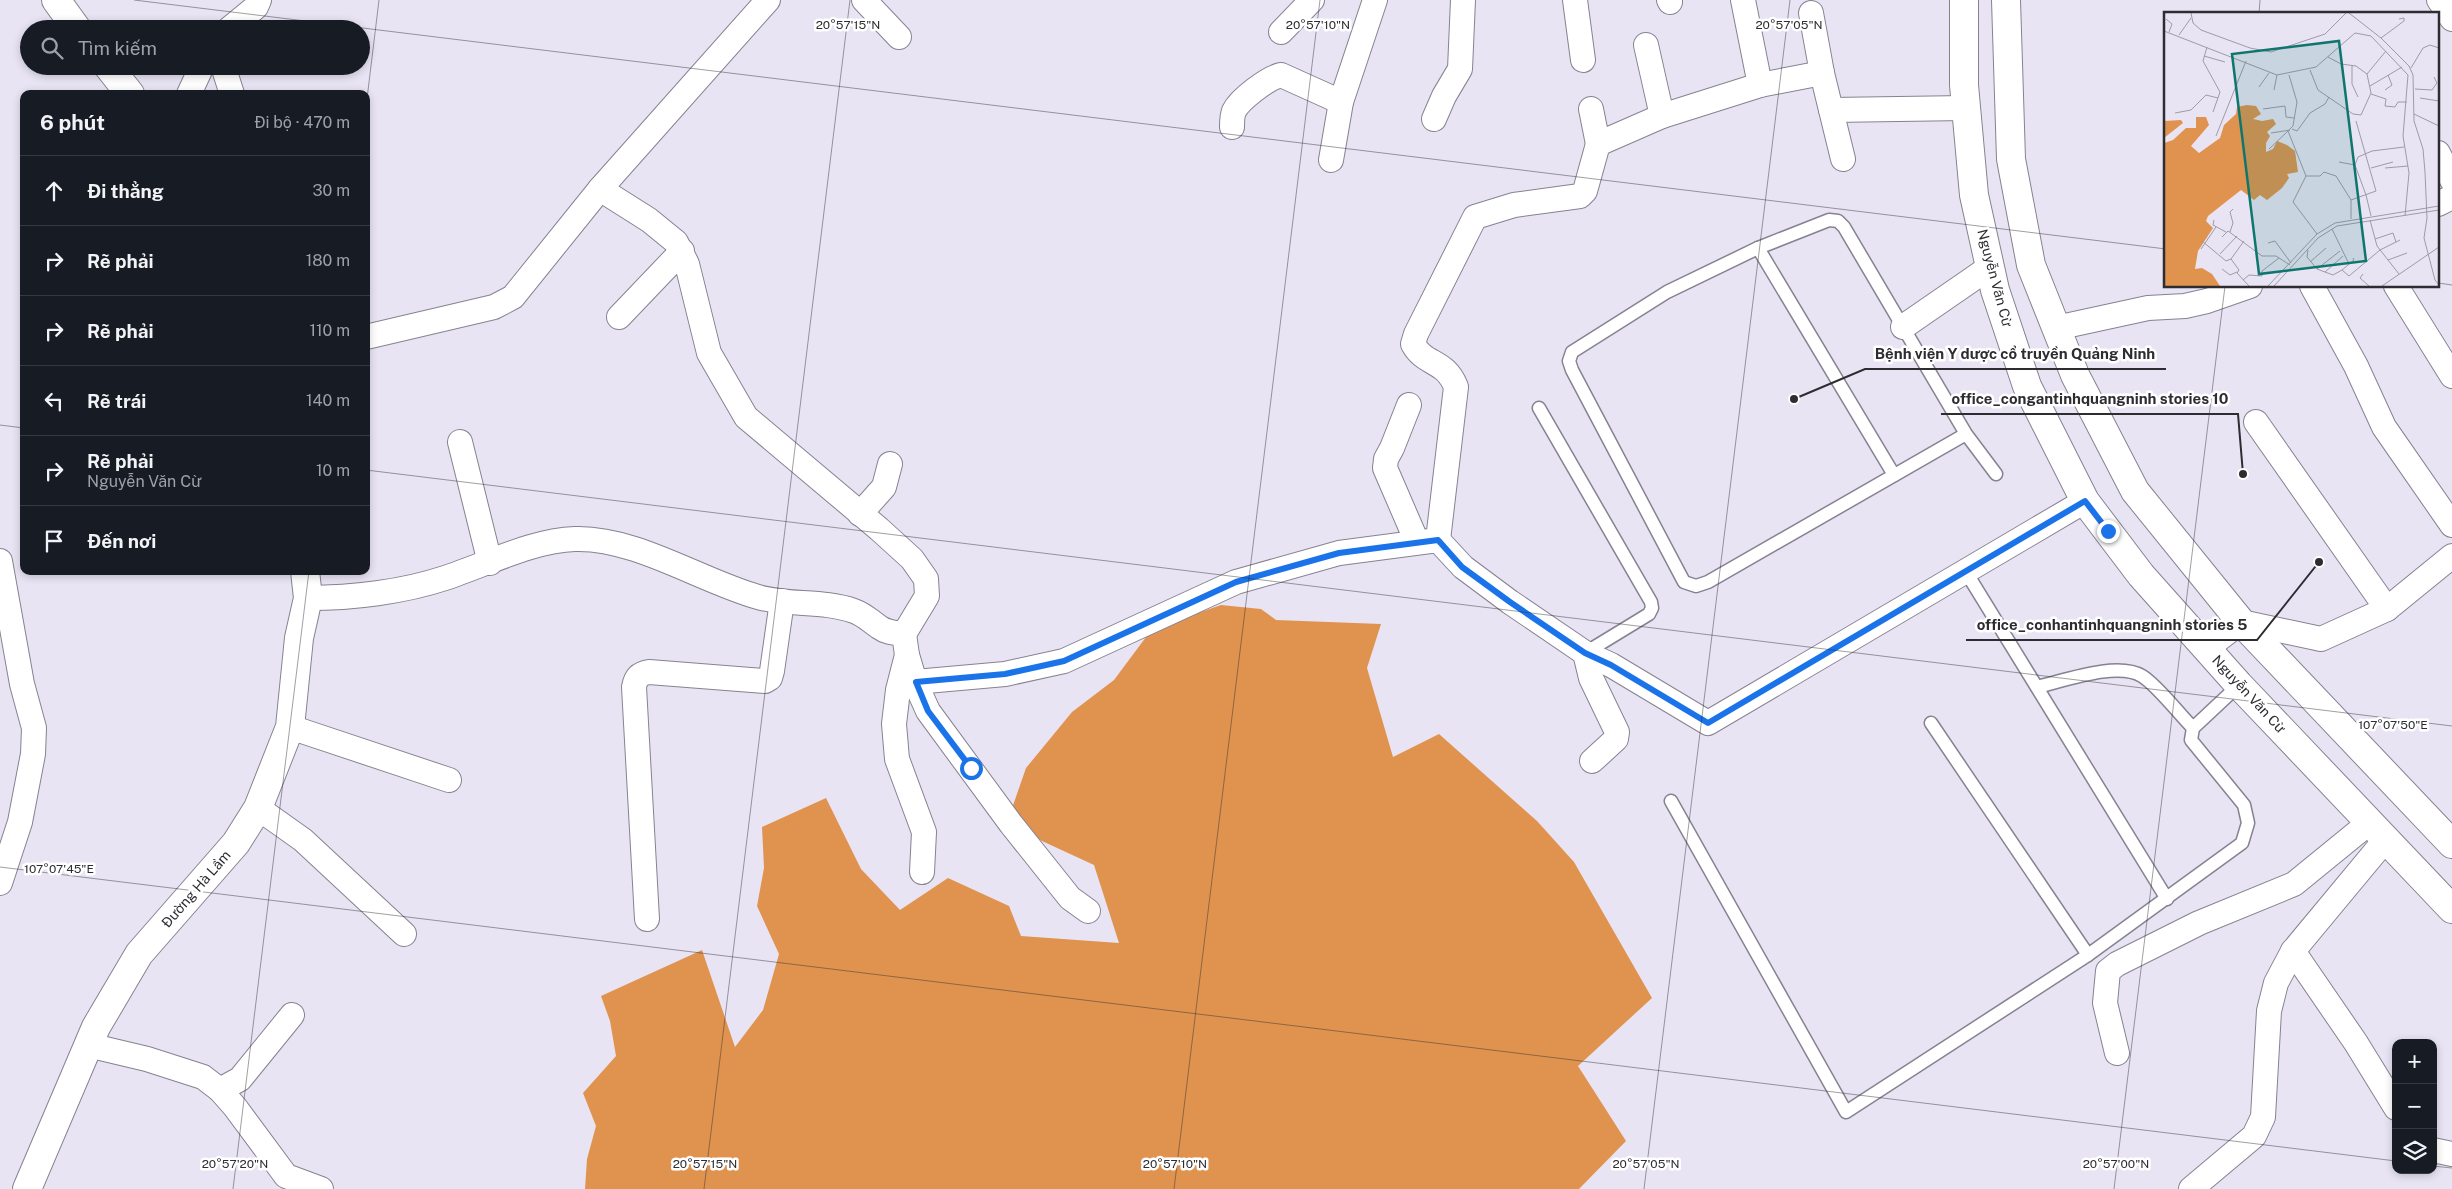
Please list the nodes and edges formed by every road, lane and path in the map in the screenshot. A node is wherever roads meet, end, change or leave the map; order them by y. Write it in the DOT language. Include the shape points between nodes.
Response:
graph roads {
  1 [pos="56,0"];
  2 [pos="259,0"];
  3 [pos="768,0"];
  4 [pos="864,0"];
  5 [pos="1312,0"];
  6 [pos="1375,0"];
  7 [pos="1463,0"];
  8 [pos="1575,0"];
  9 [pos="1743,0"];
  10 [pos="1964,0"];
  11 [pos="2006,0"];
  12 [pos="2439,0"];
  13 [pos="1811,13"];
  14 [pos="2452,19"];
  15 [pos="70,20"];
  16 [pos="241,20"];
  17 [pos="1281,32"];
  18 [pos="899,37"];
  19 [pos="1646,46"];
  20 [pos="1583,60"];
  21 [pos="1822,73"];
  22 [pos="115,75"];
  23 [pos="198,75"];
  24 [pos="226,75"];
  25 [pos="1760,85"];
  26 [pos="127,90"];
  27 [pos="191,90"];
  28 [pos="231,90"];
  29 [pos="1341,102"];
  30 [pos="1966,108"];
  31 [pos="1591,109"];
  32 [pos="1831,110"];
  33 [pos="1662,116"];
  34 [pos="1434,119"];
  35 [pos="1232,127"];
  36 [pos="1598,144"];
  37 [pos="2440,157"];
  38 [pos="1843,159"];
  39 [pos="1331,160"];
  40 [pos="2452,180"];
  41 [pos="600,189"];
  42 [pos="2452,197"];
  43 [pos="2440,203"];
  44 [pos="1758,248"];
  45 [pos="682,252"];
  46 [pos="1990,267"];
  47 [pos="2244,288"];
  48 [pos="2313,288"];
  49 [pos="2397,288"];
  50 [pos="619,317"];
  51 [pos="1903,327"];
  52 [pos="2056,328"];
  53 [pos="370,336"];
  54 [pos="2452,376"];
  55 [pos="1409,405"];
  56 [pos="1539,408"];
  57 [pos="2256,422"];
  58 [pos="1966,434"];
  59 [pos="460,442"];
  60 [pos="890,464"];
  61 [pos="1996,474"];
  62 [pos="1894,475"];
  63 [pos="2085,501"];
  64 [pos="860,514"];
  65 [pos="2452,525"];
  66 [pos="1428,541"];
  67 [pos="2452,556"];
  68 [pos="0,561"];
  69 [pos="490,563"];
  70 [pos="1966,572"];
  71 [pos="305,575"];
  72 [pos="308,598"];
  73 [pos="782,601"];
  74 [pos="2387,609"];
  75 [pos="2241,622"];
  76 [pos="906,645"];
  77 [pos="2208,648"];
  78 [pos="1585,653"];
  79 [pos="916,682"];
  80 [pos="2239,685"];
  81 [pos="2037,687"];
  82 [pos="1930,723"];
  83 [pos="290,727"];
  84 [pos="2193,728"];
  85 [pos="1592,761"];
  86 [pos="449,780"];
  87 [pos="1671,801"];
  88 [pos="258,808"];
  89 [pos="2378,831"];
  90 [pos="2452,844"];
  91 [pos="922,872"];
  92 [pos="0,883"];
  93 [pos="2166,899"];
  94 [pos="2452,910"];
  95 [pos="1088,911"];
  96 [pos="647,919"];
  97 [pos="404,934"];
  98 [pos="2293,951"];
  99 [pos="2088,955"];
  100 [pos="292,1015"];
  101 [pos="88,1045"];
  102 [pos="2117,1053"];
  103 [pos="220,1090"];
  104 [pos="2392,1102"];
  105 [pos="2437,1151"];
  106 [pos="2452,1154"];
  107 [pos="27,1189"];
  108 [pos="321,1189"];
  109 [pos="2191,1189"];
  1 -- 15 [label="main road"];
  2 -- 16 [label="street" via="256,7"];
  3 -- 41 [label="street"];
  4 -- 18 [label="street"];
  5 -- 17 [label="street"];
  6 -- 29 [label="street"];
  7 -- 34 [label="street" via="1460,69"];
  8 -- 20 [label="street"];
  9 -- 25 [label="street"];
  10 -- 30 [label="main road, Nguyễn Văn Cừ"];
  11 -- 52 [label="main road" via="2011,159 2031,265"];
  12 -- 14 [label="street"];
  13 -- 21 [label="street"];
  19 -- 33 [label="street"];
  21 -- 25 [label="street"];
  21 -- 32 [label="street"];
  22 -- 26 [label="main road"];
  23 -- 27 [label="street"];
  24 -- 28 [label="street"];
  25 -- 33 [label="street"];
  29 -- 35 [label="street" via="1281,75 1272,77 1242,101 1234,112"];
  29 -- 39 [label="street"];
  30 -- 32 [label="street"];
  30 -- 46 [label="main road, Nguyễn Văn Cừ" via="1974,195"];
  31 -- 36 [label="street"];
  32 -- 38 [label="street"];
  33 -- 36 [label="street"];
  36 -- 66 [label="street" via="1585,191 1580,196 1514,205 1475,217 1416,334 1413,344 1418,352 1448,371 1456,387"];
  37 -- 40 [label="street"];
  41 -- 45 [label="street" via="649,220 676,242"];
  41 -- 53 [label="street" via="513,297 494,307"];
  42 -- 43 [label="street"];
  44 -- 51 [label="lane" via="1829,220 1838,221"];
  44 -- 62 [label="lane"];
  44 -- 62 [label="lane" via="1667,292 1572,352 1569,361 1684,582 1696,586 1708,582"];
  45 -- 50 [label="street"];
  45 -- 64 [label="street" via="710,352 746,416"];
  46 -- 51 [label="street"];
  46 -- 63 [label="main road, Nguyễn Văn Cừ" via="2027,386"];
  47 -- 52 [label="street" via="2207,301 2125,313"];
  48 -- 65 [label="street" via="2356,366 2384,427"];
  49 -- 54 [label="street"];
  51 -- 58 [label="lane"];
  52 -- 75 [label="main road" via="2075,374 2135,491"];
  55 -- 66 [label="street" via="1384,468"];
  56 -- 78 [label="lane" via="1651,602 1649,614"];
  57 -- 74 [label="street"];
  58 -- 61 [label="lane"];
  58 -- 62 [label="lane"];
  59 -- 69 [label="street"];
  60 -- 64 [label="street" via="884,487"];
  63 -- 70 [label="street"];
  63 -- 77 [label="main road, Nguyễn Văn Cừ" via="2141,575"];
  64 -- 76 [label="street" via="912,559 926,579 927,596"];
  66 -- 78 [label="street"];
  66 -- 79 [label="street" via="1339,553 1236,582 1064,661 1005,674"];
  67 -- 74 [label="street"];
  68 -- 92 [label="street" via="22,684 34,728 33,754 20,822"];
  69 -- 72 [label="street" via="404,588 336,598"];
  69 -- 73 [label="street" via="544,543 575,539 608,542 757,597"];
  70 -- 78 [label="street" via="1708,723"];
  70 -- 81 [label="lane"];
  71 -- 72 [label="main road, Đường Hà Lầm"];
  72 -- 83 [label="main road, Đường Hà Lầm" via="299,638"];
  73 -- 76 [label="street" via="837,606 867,616"];
  73 -- 96 [label="street" via="772,671 765,681 649,672 636,678"];
  74 -- 75 [label="street" via="2321,639"];
  75 -- 77 [label="street"];
  75 -- 90 [label="main road"];
  76 -- 79 [label="street"];
  76 -- 91 [label="street" via="894,724 897,759 924,832"];
  77 -- 80 [label="main road, Nguyễn Văn Cừ"];
  78 -- 85 [label="street" via="1591,678 1617,732 1616,739"];
  79 -- 95 [label="street" via="928,711 1011,824 1070,898"];
  80 -- 84 [label="lane"];
  80 -- 89 [label="main road, Nguyễn Văn Cừ"];
  81 -- 84 [label="lane" via="2110,670 2130,670 2143,676"];
  81 -- 93 [label="lane"];
  82 -- 99 [label="lane"];
  83 -- 86 [label="street"];
  83 -- 88 [label="main road, Đường Hà Lầm"];
  84 -- 93 [label="lane" via="2191,740 2244,805 2246,833 2242,843"];
  87 -- 99 [label="lane" via="1846,1112"];
  88 -- 97 [label="street" via="303,840"];
  88 -- 101 [label="main road, Đường Hà Lầm" via="236,843 138,954"];
  89 -- 94 [label="main road, Nguyễn Văn Cừ"];
  89 -- 98 [label="street"];
  89 -- 102 [label="street" via="2294,884 2199,923 2108,971 2105,1003"];
  93 -- 99 [label="lane"];
  98 -- 104 [label="street"];
  98 -- 109 [label="street" via="2276,983 2269,1011 2263,1117 2259,1127 2254,1136"];
  100 -- 103 [label="street" via="240,1079"];
  101 -- 103 [label="street" via="203,1077"];
  101 -- 107 [label="main road, Đường Hà Lầm"];
  103 -- 108 [label="street" via="286,1176"];
  105 -- 106 [label="street"];
}
